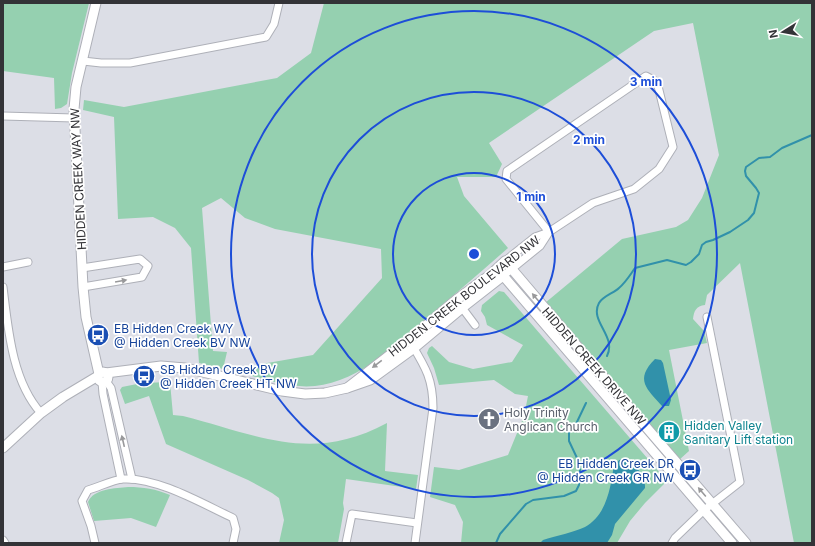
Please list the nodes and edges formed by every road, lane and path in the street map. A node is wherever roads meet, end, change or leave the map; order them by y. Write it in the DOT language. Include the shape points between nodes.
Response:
graph roads {
  1 [pos="96,3"];
  2 [pos="279,3"];
  3 [pos="83,61"];
  4 [pos="3,116"];
  5 [pos="74,118"];
  6 [pos="549,232"];
  7 [pos="505,261"];
  8 [pos="28,262"];
  9 [pos="3,267"];
  10 [pos="82,268"];
  11 [pos="497,269"];
  12 [pos="512,270"];
  13 [pos="503,276"];
  14 [pos="3,286"];
  15 [pos="83,287"];
  16 [pos="456,300"];
  17 [pos="462,308"];
  18 [pos="707,317"];
  19 [pos="475,325"];
  20 [pos="409,340"];
  21 [pos="414,348"];
  22 [pos="103,377"];
  23 [pos="347,388"];
  24 [pos="41,413"];
  25 [pos="660,443"];
  26 [pos="3,448"];
  27 [pos="652,451"];
  28 [pos="121,479"];
  29 [pos="132,479"];
  30 [pos="712,504"];
  31 [pos="703,511"];
  32 [pos="418,523"];
  33 [pos="3,540"];
  34 [pos="5,543"];
  35 [pos="95,543"];
  36 [pos="233,543"];
  37 [pos="346,543"];
  38 [pos="414,543"];
  39 [pos="672,543"];
  40 [pos="732,543"];
  41 [pos="746,543"];
  1 -- 3 [label="street, HIDDEN CREEK WAY NW"];
  2 -- 3 [label="street" via="274,24 266,37 130,63"];
  3 -- 5 [label="street, HIDDEN CREEK WAY NW" via="76,87"];
  4 -- 5 [label="street"];
  5 -- 10 [label="street, HIDDEN CREEK WAY NW"];
  6 -- 6 [label="street" via="593,203 634,189 659,169 673,147 657,82 646,76 507,171 506,179"];
  6 -- 7 [label="street, HIDDEN CREEK BOULEVARD NW" via="535,237"];
  6 -- 12 [label="street, HIDDEN CREEK BOULEVARD NW" via="540,246"];
  7 -- 11 [label="street, HIDDEN CREEK BOULEVARD NW"];
  7 -- 12 [label="street, HIDDEN CREEK DRIVE NW"];
  8 -- 9 [label="street"];
  10 -- 15 [label="street, HIDDEN CREEK WAY NW"];
  15 -- 10 [label="street, one-way" via="142,277 148,266 140,259"];
  11 -- 13 [label="street, HIDDEN CREEK DRIVE NW"];
  11 -- 16 [label="street, HIDDEN CREEK BOULEVARD NW"];
  12 -- 13 [label="street, HIDDEN CREEK BOULEVARD NW"];
  25 -- 12 [label="street, HIDDEN CREEK DRIVE NW, one-way"];
  13 -- 17 [label="street, HIDDEN CREEK BOULEVARD NW"];
  13 -- 27 [label="street, HIDDEN CREEK DRIVE NW"];
  14 -- 24 [label="street" via="18,373 32,402"];
  15 -- 22 [label="street, HIDDEN CREEK WAY NW" via="86,317"];
  16 -- 17 [label="street"];
  16 -- 20 [label="street, HIDDEN CREEK BOULEVARD NW"];
  17 -- 19 [label="street"];
  17 -- 21 [label="street, HIDDEN CREEK BOULEVARD NW"];
  18 -- 30 [label="street" via="740,482"];
  20 -- 21 [label="street"];
  20 -- 23 [label="street, HIDDEN CREEK BOULEVARD NW, one-way"];
  21 -- 23 [label="street, HIDDEN CREEK BOULEVARD NW" via="370,380"];
  21 -- 32 [label="street" via="431,380 434,408"];
  22 -- 23 [label="street, HIDDEN CREEK BOULEVARD NW" via="161,366 207,372 282,392 304,394"];
  22 -- 24 [label="street, HIDDEN CREEK BOULEVARD NW" via="81,386"];
  22 -- 28 [label="street, HIDDEN CREEK WAY NW" via="103,394"];
  29 -- 22 [label="street, HIDDEN CREEK WAY NW, one-way" via="111,388"];
  24 -- 26 [label="street, HIDDEN CREEK BOULEVARD NW"];
  25 -- 27 [label="street"];
  30 -- 25 [label="street, HIDDEN CREEK DRIVE NW, one-way"];
  27 -- 31 [label="street, HIDDEN CREEK DRIVE NW"];
  28 -- 29 [label="street"];
  28 -- 35 [label="street" via="88,490 82,502"];
  29 -- 36 [label="street" via="163,486 233,518 236,529"];
  30 -- 31 [label="street"];
  30 -- 41 [label="street, HIDDEN CREEK DRIVE NW"];
  31 -- 39 [label="street"];
  31 -- 40 [label="street, HIDDEN CREEK DRIVE NW"];
  32 -- 37 [label="street" via="352,514"];
  32 -- 38 [label="street"];
  33 -- 34 [label="street"];
}
